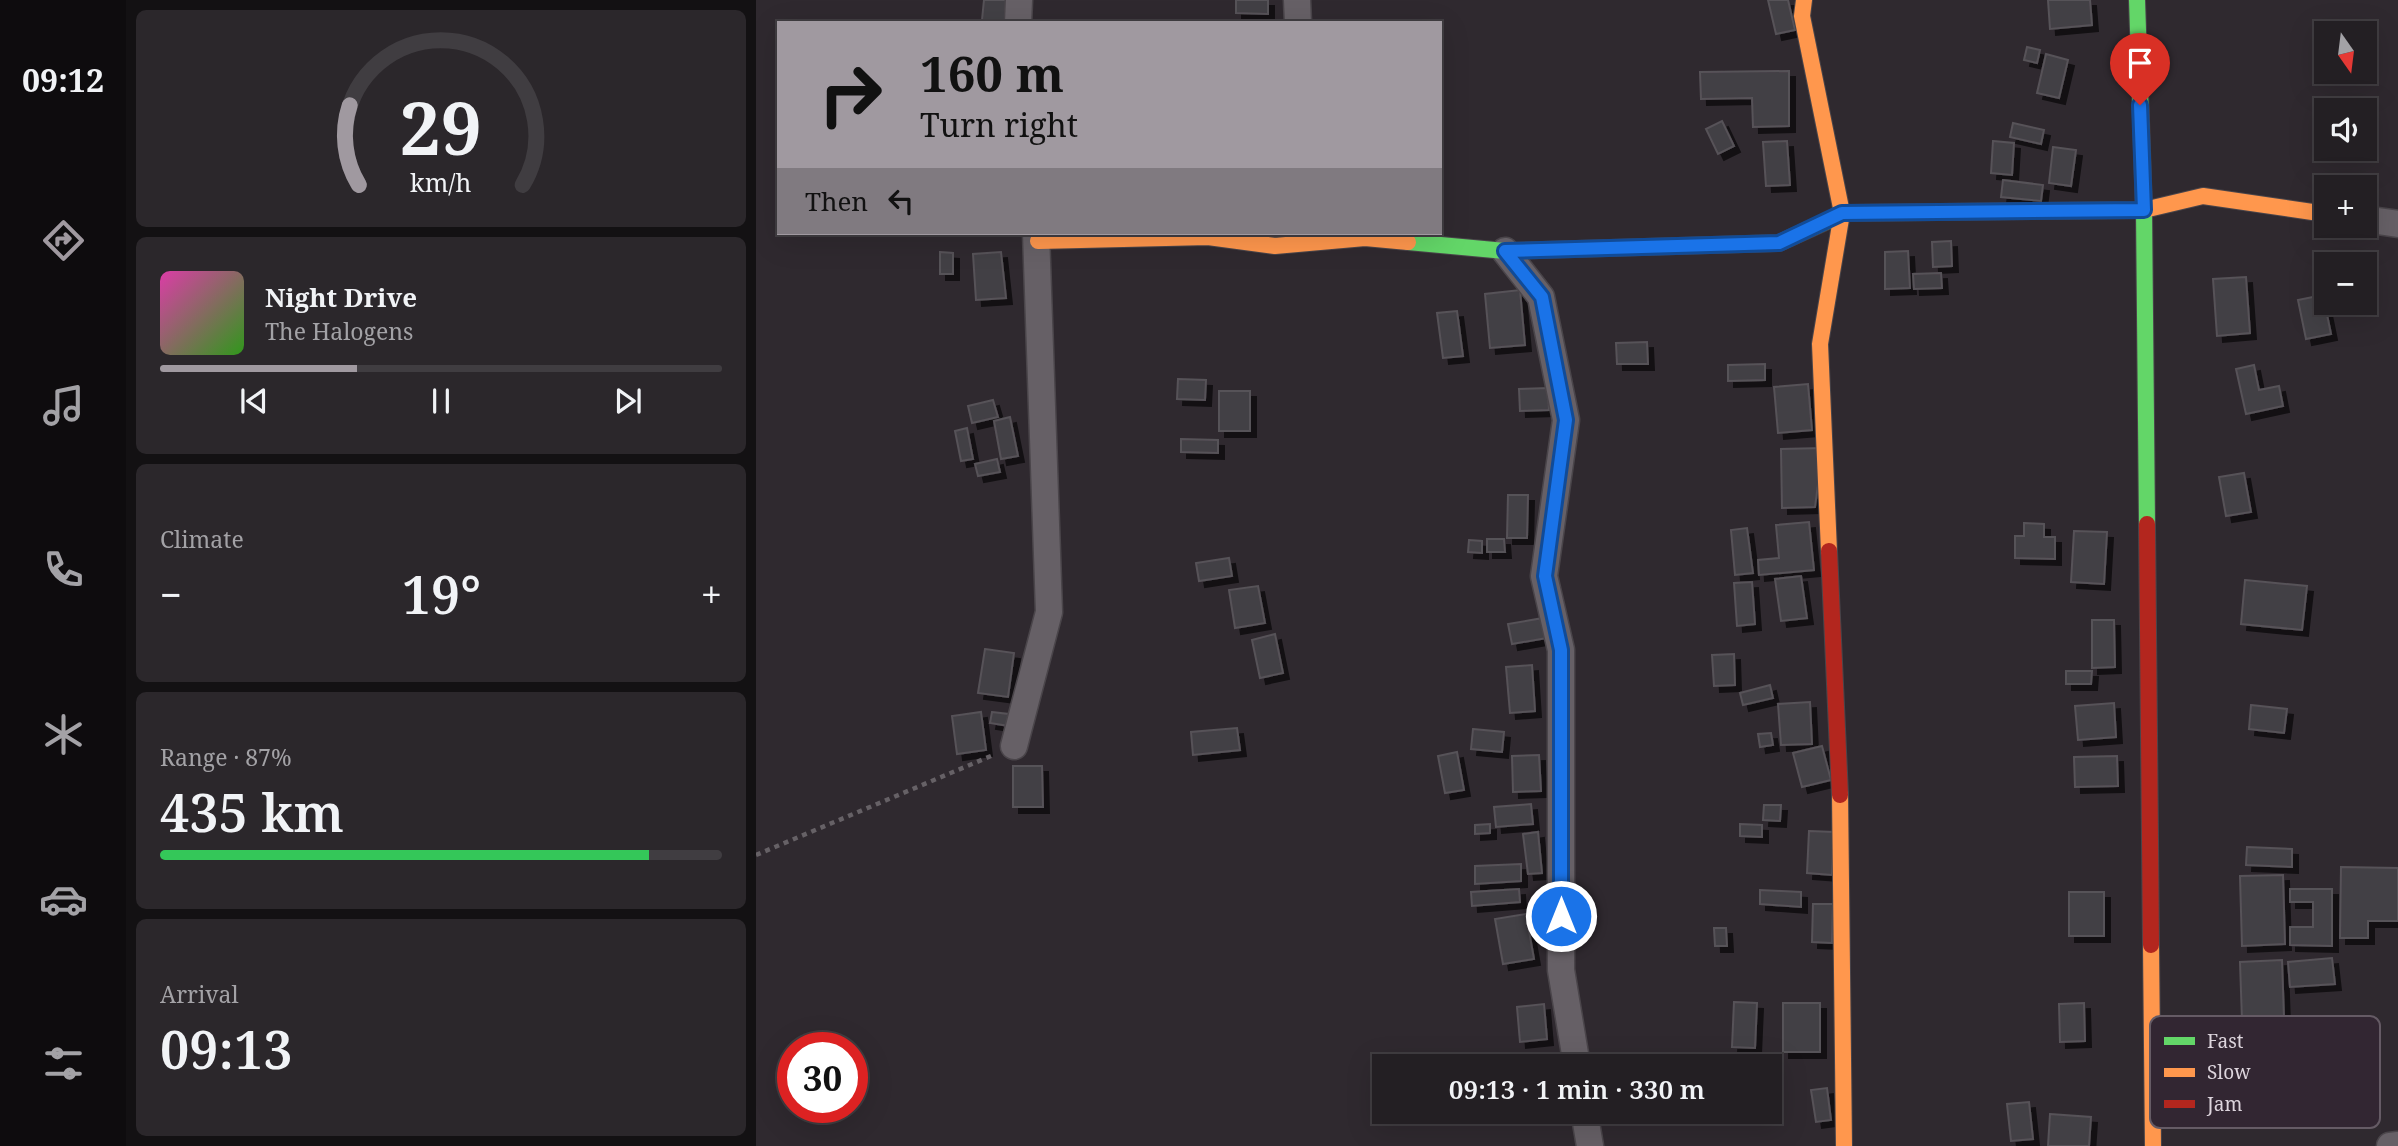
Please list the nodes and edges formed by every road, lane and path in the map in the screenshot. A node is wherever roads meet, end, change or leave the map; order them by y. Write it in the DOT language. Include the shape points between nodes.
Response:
graph roads {
  1 [pos="1019,0"];
  2 [pos="1297,0"];
  3 [pos="1804,0"];
  4 [pos="2137,0"];
  5 [pos="1018,21"];
  6 [pos="1298,21"];
  7 [pos="2144,210"];
  8 [pos="2314,212"];
  9 [pos="1842,213"];
  10 [pos="2377,221"];
  11 [pos="2398,224"];
  12 [pos="1037,237"];
  13 [pos="1276,239"];
  14 [pos="1505,251"];
  15 [pos="1014,746"];
  16 [pos="756,855"];
  17 [pos="2152,1016"];
  18 [pos="1575,1054"];
  19 [pos="1586,1124"];
  20 [pos="2153,1128"];
  21 [pos="1590,1146"];
  22 [pos="1844,1146"];
  23 [pos="2153,1146"];
  24 [pos="2390,1146"];
  25 [pos="2398,1146"];
  1 -- 5 [label="street"];
  2 -- 6 [label="street"];
  3 -- 9 [label="street" via="1802,16"];
  4 -- 7 [label="street"];
  7 -- 8 [label="street" via="2203,196"];
  7 -- 9 [label="street"];
  7 -- 17 [label="street"];
  9 -- 14 [label="street" via="1779,243"];
  9 -- 22 [label="street" via="1820,344 1841,807"];
  10 -- 11 [label="street"];
  12 -- 13 [label="street"];
  12 -- 15 [label="street" via="1049,612"];
  13 -- 14 [label="street" via="1366,238"];
  14 -- 18 [label="street" via="1542,297 1566,420 1545,576 1561,650 1561,970"];
  15 -- 16 [label="path"];
  19 -- 21 [label="street"];
  20 -- 23 [label="street"];
  24 -- 25 [label="street"];
}
